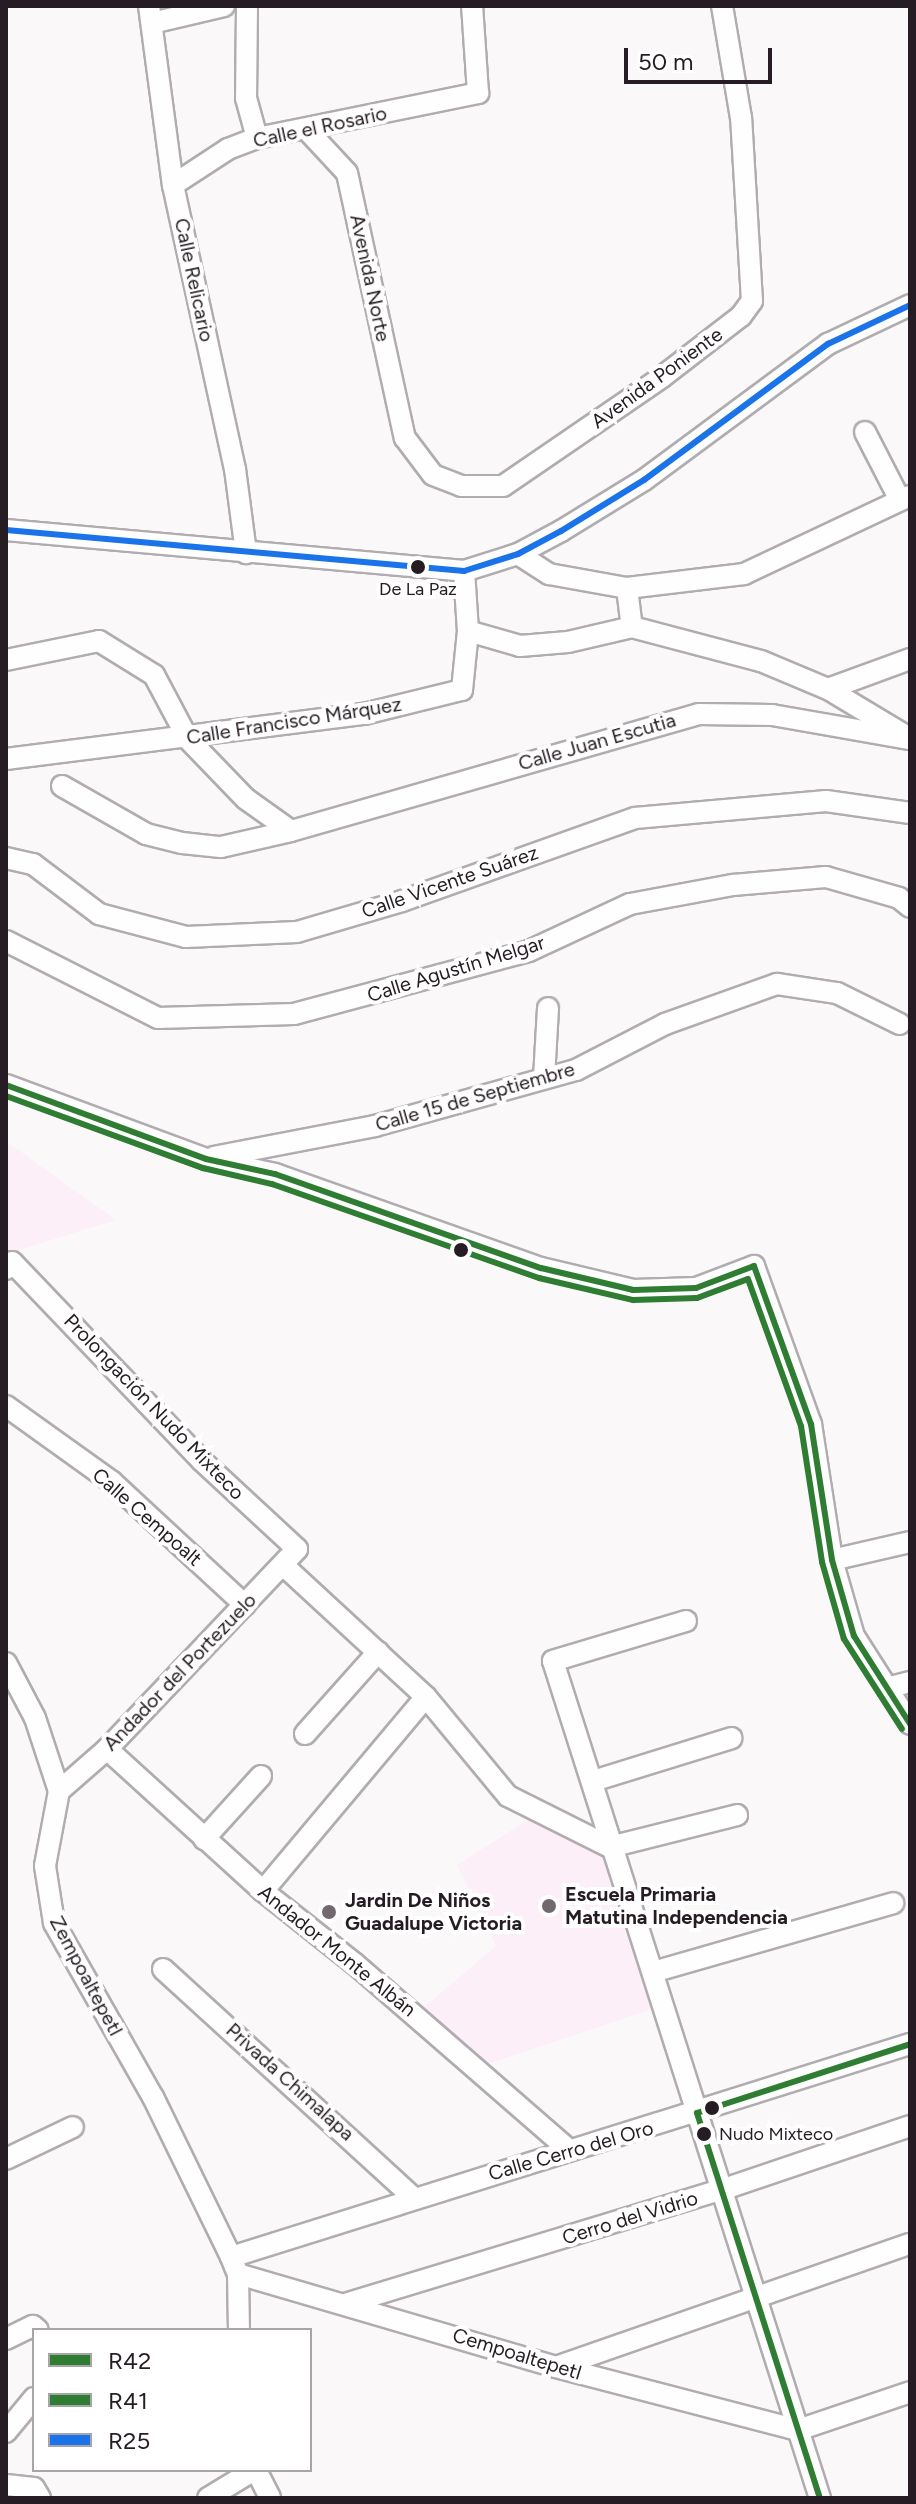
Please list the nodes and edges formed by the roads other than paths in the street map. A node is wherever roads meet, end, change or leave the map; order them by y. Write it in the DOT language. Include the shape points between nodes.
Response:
graph roads {
  1 [pos="224,6"];
  2 [pos="247,6"];
  3 [pos="472,6"];
  4 [pos="722,6"];
  5 [pos="150,14"];
  6 [pos="308,131"];
  7 [pos="257,138"];
  8 [pos="173,185"];
  9 [pos="910,305"];
  10 [pos="865,432"];
  11 [pos="405,438"];
  12 [pos="905,498"];
  13 [pos="6,530"];
  14 [pos="41,534"];
  15 [pos="6,541"];
  16 [pos="246,553"];
  17 [pos="518,554"];
  18 [pos="464,571"];
  19 [pos="627,588"];
  20 [pos="632,627"];
  21 [pos="468,631"];
  22 [pos="910,659"];
  23 [pos="6,660"];
  24 [pos="828,689"];
  25 [pos="910,738"];
  26 [pos="188,739"];
  27 [pos="6,759"];
  28 [pos="62,786"];
  29 [pos="910,813"];
  30 [pos="291,831"];
  31 [pos="6,858"];
  32 [pos="910,907"];
  33 [pos="6,941"];
  34 [pos="548,1008"];
  35 [pos="900,1024"];
  36 [pos="544,1078"];
  37 [pos="6,1085"];
  38 [pos="206,1159"];
  39 [pos="9,1265"];
  40 [pos="6,1406"];
  41 [pos="910,1542"];
  42 [pos="297,1549"];
  43 [pos="832,1560"];
  44 [pos="283,1565"];
  45 [pos="245,1605"];
  46 [pos="686,1621"];
  47 [pos="378,1652"];
  48 [pos="6,1663"];
  49 [pos="910,1682"];
  50 [pos="887,1688"];
  51 [pos="426,1697"];
  52 [pos="910,1724"];
  53 [pos="305,1734"];
  54 [pos="732,1738"];
  55 [pos="107,1749"];
  56 [pos="261,1776"];
  57 [pos="593,1781"];
  58 [pos="59,1791"];
  59 [pos="737,1815"];
  60 [pos="204,1839"];
  61 [pos="610,1847"];
  62 [pos="263,1891"];
  63 [pos="893,1903"];
  64 [pos="163,1969"];
  65 [pos="653,1972"];
  66 [pos="910,2044"];
  67 [pos="697,2113"];
  68 [pos="910,2126"];
  69 [pos="73,2127"];
  70 [pos="569,2150"];
  71 [pos="6,2159"];
  72 [pos="724,2189"];
  73 [pos="414,2198"];
  74 [pos="910,2244"];
  75 [pos="235,2265"];
  76 [pos="757,2295"];
  77 [pos="348,2303"];
  78 [pos="239,2328"];
  79 [pos="32,2329"];
  80 [pos="6,2339"];
  81 [pos="556,2367"];
  82 [pos="910,2392"];
  83 [pos="32,2400"];
  84 [pos="798,2430"];
  85 [pos="6,2432"];
  86 [pos="252,2472"];
  87 [pos="256,2472"];
  88 [pos="6,2485"];
  89 [pos="37,2493"];
  90 [pos="208,2498"];
  91 [pos="270,2498"];
  92 [pos="820,2498"];
  1 -- 5 [label="street"];
  2 -- 7 [label="street" via="246,98"];
  3 -- 6 [label="street, Calle el Rosario" via="478,93"];
  4 -- 11 [label="street, Avenida Poniente" via="741,118 752,301 741,316 503,486 461,486 433,475"];
  5 -- 8 [label="street, Calle Relicario"];
  6 -- 7 [label="street, Calle el Rosario"];
  6 -- 11 [label="street, Avenida Norte" via="347,173"];
  7 -- 8 [label="street, Calle el Rosario" via="228,149"];
  8 -- 16 [label="street, Calle Relicario" via="235,469"];
  9 -- 17 [label="street" via="828,344 644,480"];
  10 -- 12 [label="street"];
  12 -- 19 [label="street" via="744,574"];
  13 -- 14 [label="street"];
  14 -- 15 [label="street"];
  14 -- 16 [label="street"];
  16 -- 18 [label="street"];
  17 -- 18 [label="street"];
  17 -- 19 [label="street" via="549,574"];
  18 -- 21 [label="street, Calle Francisco Márquez"];
  19 -- 20 [label="street"];
  20 -- 21 [label="street" via="568,642 520,646"];
  20 -- 24 [label="street" via="761,661"];
  21 -- 26 [label="street, Calle Francisco Márquez" via="462,690 364,714"];
  22 -- 24 [label="street"];
  23 -- 26 [label="street" via="99,641 154,675"];
  24 -- 25 [label="street"];
  25 -- 30 [label="street, Calle Juan Escutia" via="772,715 699,714"];
  26 -- 27 [label="street, Calle Francisco Márquez" via="81,746"];
  26 -- 30 [label="street" via="246,799"];
  28 -- 30 [label="street, Calle Juan Escutia" via="146,834 182,843 221,847"];
  29 -- 31 [label="street, Calle Vicente Suárez" via="826,801 635,818 402,901 297,932 186,937 99,914 33,864"];
  32 -- 33 [label="street, Calle Agustín Melgar" via="899,898 826,877 733,885 630,904 529,951 294,1014 158,1018"];
  34 -- 36 [label="street"];
  35 -- 36 [label="street, Calle 15 de Septiembre" via="837,993 777,984 665,1024 576,1070"];
  36 -- 38 [label="street, Calle 15 de Septiembre" via="375,1126"];
  37 -- 38 [label="street"];
  38 -- 43 [label="street" via="275,1174 541,1268 633,1290 696,1288 754,1266 811,1424"];
  39 -- 42 [label="street, Prolongación Nudo Mixteco" via="201,1460"];
  40 -- 45 [label="street, Calle Cempoalt" via="112,1482"];
  41 -- 43 [label="street"];
  42 -- 44 [label="street, Andador del Portezuelo"];
  43 -- 50 [label="street" via="854,1636"];
  44 -- 45 [label="street, Andador del Portezuelo"];
  44 -- 47 [label="street"];
  45 -- 55 [label="street, Andador del Portezuelo"];
  46 -- 57 [label="street" via="553,1661"];
  47 -- 51 [label="street"];
  47 -- 53 [label="street"];
  48 -- 58 [label="street, Zempoaltepetl" via="35,1718"];
  49 -- 50 [label="street"];
  50 -- 52 [label="street"];
  51 -- 61 [label="street" via="508,1796"];
  51 -- 62 [label="street"];
  54 -- 57 [label="street"];
  55 -- 58 [label="street, Andador del Portezuelo"];
  55 -- 60 [label="street, Andador Monte Albán"];
  56 -- 60 [label="street"];
  57 -- 61 [label="street"];
  58 -- 75 [label="street, Zempoaltepetl" via="45,1866 54,1923 153,2097"];
  59 -- 61 [label="street"];
  60 -- 62 [label="street, Andador Monte Albán"];
  61 -- 65 [label="street"];
  62 -- 70 [label="street, Andador Monte Albán"];
  63 -- 65 [label="street"];
  64 -- 73 [label="street, Privada Chimalapa"];
  65 -- 67 [label="street"];
  66 -- 67 [label="street, Calle Cerro del Oro"];
  67 -- 70 [label="street, Calle Cerro del Oro"];
  67 -- 72 [label="street"];
  68 -- 72 [label="street, Cerro del Vidrio"];
  69 -- 71 [label="street"];
  70 -- 73 [label="street, Calle Cerro del Oro"];
  72 -- 76 [label="street"];
  72 -- 77 [label="street, Cerro del Vidrio"];
  73 -- 75 [label="street, Calle Cerro del Oro"];
  74 -- 76 [label="street"];
  75 -- 77 [label="street, Cempoaltepetl"];
  75 -- 78 [label="street"];
  76 -- 81 [label="street"];
  76 -- 84 [label="street"];
  77 -- 81 [label="street, Cempoaltepetl"];
  79 -- 80 [label="street"];
  81 -- 84 [label="street, Cempoaltepetl"];
  82 -- 84 [label="street"];
  83 -- 85 [label="street"];
  84 -- 92 [label="street"];
  86 -- 90 [label="street"];
  87 -- 91 [label="street"];
  88 -- 89 [label="street"];
}
